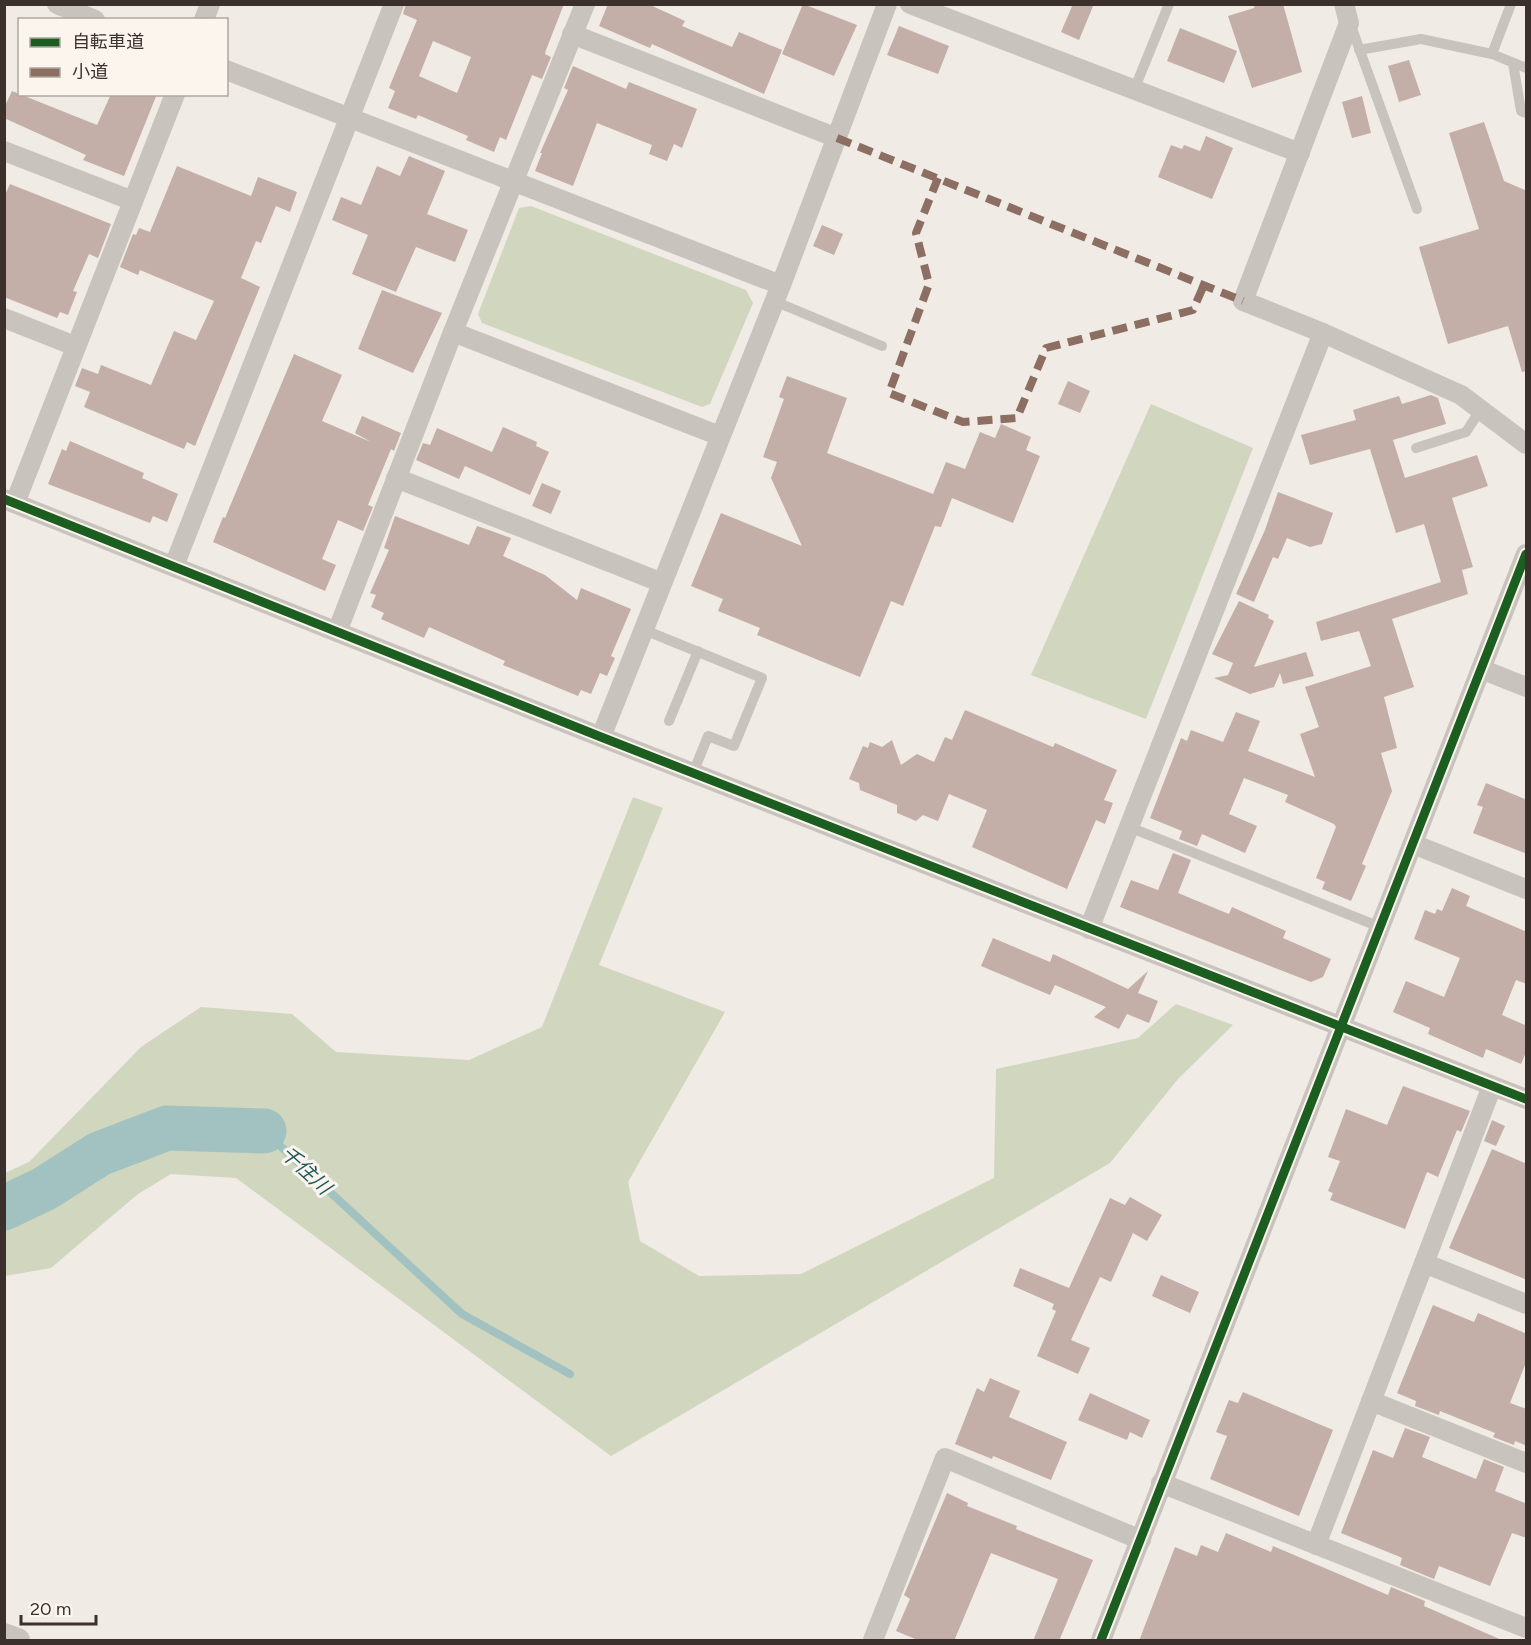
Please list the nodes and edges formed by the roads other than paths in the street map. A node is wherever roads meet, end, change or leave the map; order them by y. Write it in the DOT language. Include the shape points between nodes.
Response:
graph roads {
  1 [pos="57,4"];
  2 [pos="394,4"];
  3 [pos="585,4"];
  4 [pos="887,4"];
  5 [pos="910,4"];
  6 [pos="1168,4"];
  7 [pos="1511,4"];
  8 [pos="1347,14"];
  9 [pos="90,18"];
  10 [pos="572,34"];
  11 [pos="1359,50"];
  12 [pos="1492,54"];
  13 [pos="1513,63"];
  14 [pos="1527,68"];
  15 [pos="228,71"];
  16 [pos="1134,90"];
  17 [pos="174,96"];
  18 [pos="1527,113"];
  19 [pos="349,117"];
  20 [pos="837,138"];
  21 [pos="4,151"];
  22 [pos="1300,153"];
  23 [pos="513,182"];
  24 [pos="133,201"];
  25 [pos="1417,209"];
  26 [pos="777,293"];
  27 [pos="4,318"];
  28 [pos="453,332"];
  29 [pos="1323,333"];
  30 [pos="75,346"];
  31 [pos="882,346"];
  32 [pos="1481,409"];
  33 [pos="720,436"];
  34 [pos="1527,444"];
  35 [pos="1416,448"];
  36 [pos="396,478"];
  37 [pos="10,501"];
  38 [pos="1527,554"];
  39 [pos="174,566"];
  40 [pos="660,582"];
  41 [pos="642,629"];
  42 [pos="337,632"];
  43 [pos="698,651"];
  44 [pos="1481,669"];
  45 [pos="1527,687"];
  46 [pos="669,721"];
  47 [pos="601,737"];
  48 [pos="693,773"];
  49 [pos="1129,827"];
  50 [pos="1413,844"];
  51 [pos="1527,889"];
  52 [pos="1380,927"];
  53 [pos="1089,929"];
  54 [pos="1340,1027"];
  55 [pos="1492,1086"];
  56 [pos="1527,1099"];
  57 [pos="1424,1263"];
  58 [pos="1527,1304"];
  59 [pos="1371,1401"];
  60 [pos="1527,1463"];
  61 [pos="1161,1484"];
  62 [pos="1140,1540"];
  63 [pos="1317,1545"];
  64 [pos="1527,1628"];
  65 [pos="4,1635"];
  66 [pos="18,1641"];
  67 [pos="873,1641"];
  68 [pos="1101,1641"];
  1 -- 9 [label="street"];
  2 -- 19 [label="street"];
  3 -- 10 [label="street"];
  4 -- 20 [label="street"];
  5 -- 16 [label="street"];
  6 -- 16 [label="lane"];
  7 -- 12 [label="lane"];
  8 -- 11 [label="lane"];
  8 -- 22 [label="street"];
  10 -- 20 [label="street"];
  10 -- 23 [label="street"];
  11 -- 12 [label="lane" via="1421,39"];
  11 -- 25 [label="lane"];
  12 -- 13 [label="lane"];
  13 -- 14 [label="lane"];
  13 -- 18 [label="lane" via="1521,111"];
  15 -- 19 [label="street"];
  16 -- 22 [label="street"];
  17 -- 24 [label="street"];
  19 -- 23 [label="street"];
  19 -- 39 [label="street"];
  20 -- 26 [label="street"];
  21 -- 24 [label="street"];
  22 -- 29 [label="street" via="1243,301"];
  23 -- 26 [label="street"];
  23 -- 28 [label="street"];
  24 -- 30 [label="street"];
  26 -- 31 [label="lane"];
  26 -- 33 [label="street"];
  27 -- 30 [label="street"];
  28 -- 33 [label="street"];
  28 -- 36 [label="street"];
  29 -- 32 [label="street" via="1461,395"];
  29 -- 49 [label="street"];
  30 -- 37 [label="street"];
  32 -- 34 [label="street"];
  32 -- 35 [label="lane" via="1466,432"];
  33 -- 40 [label="street"];
  36 -- 40 [label="street"];
  36 -- 42 [label="street"];
  37 -- 39 [label="street"];
  38 -- 44 [label="street"];
  39 -- 42 [label="street"];
  40 -- 41 [label="street"];
  41 -- 43 [label="lane"];
  41 -- 47 [label="street"];
  42 -- 47 [label="street"];
  43 -- 46 [label="lane"];
  43 -- 48 [label="lane" via="762,678 734,746 708,736"];
  44 -- 45 [label="street"];
  44 -- 50 [label="street"];
  47 -- 48 [label="street"];
  48 -- 53 [label="street"];
  49 -- 52 [label="lane"];
  49 -- 53 [label="street"];
  50 -- 51 [label="street"];
  50 -- 52 [label="street"];
  52 -- 54 [label="street"];
  53 -- 54 [label="street"];
  54 -- 55 [label="street"];
  54 -- 61 [label="street"];
  55 -- 56 [label="street"];
  55 -- 57 [label="street"];
  57 -- 58 [label="street"];
  57 -- 59 [label="street"];
  59 -- 60 [label="street"];
  59 -- 63 [label="street"];
  61 -- 62 [label="street"];
  61 -- 63 [label="street"];
  62 -- 67 [label="street" via="945,1458"];
  62 -- 68 [label="street"];
  63 -- 64 [label="street"];
  65 -- 66 [label="street"];
}
